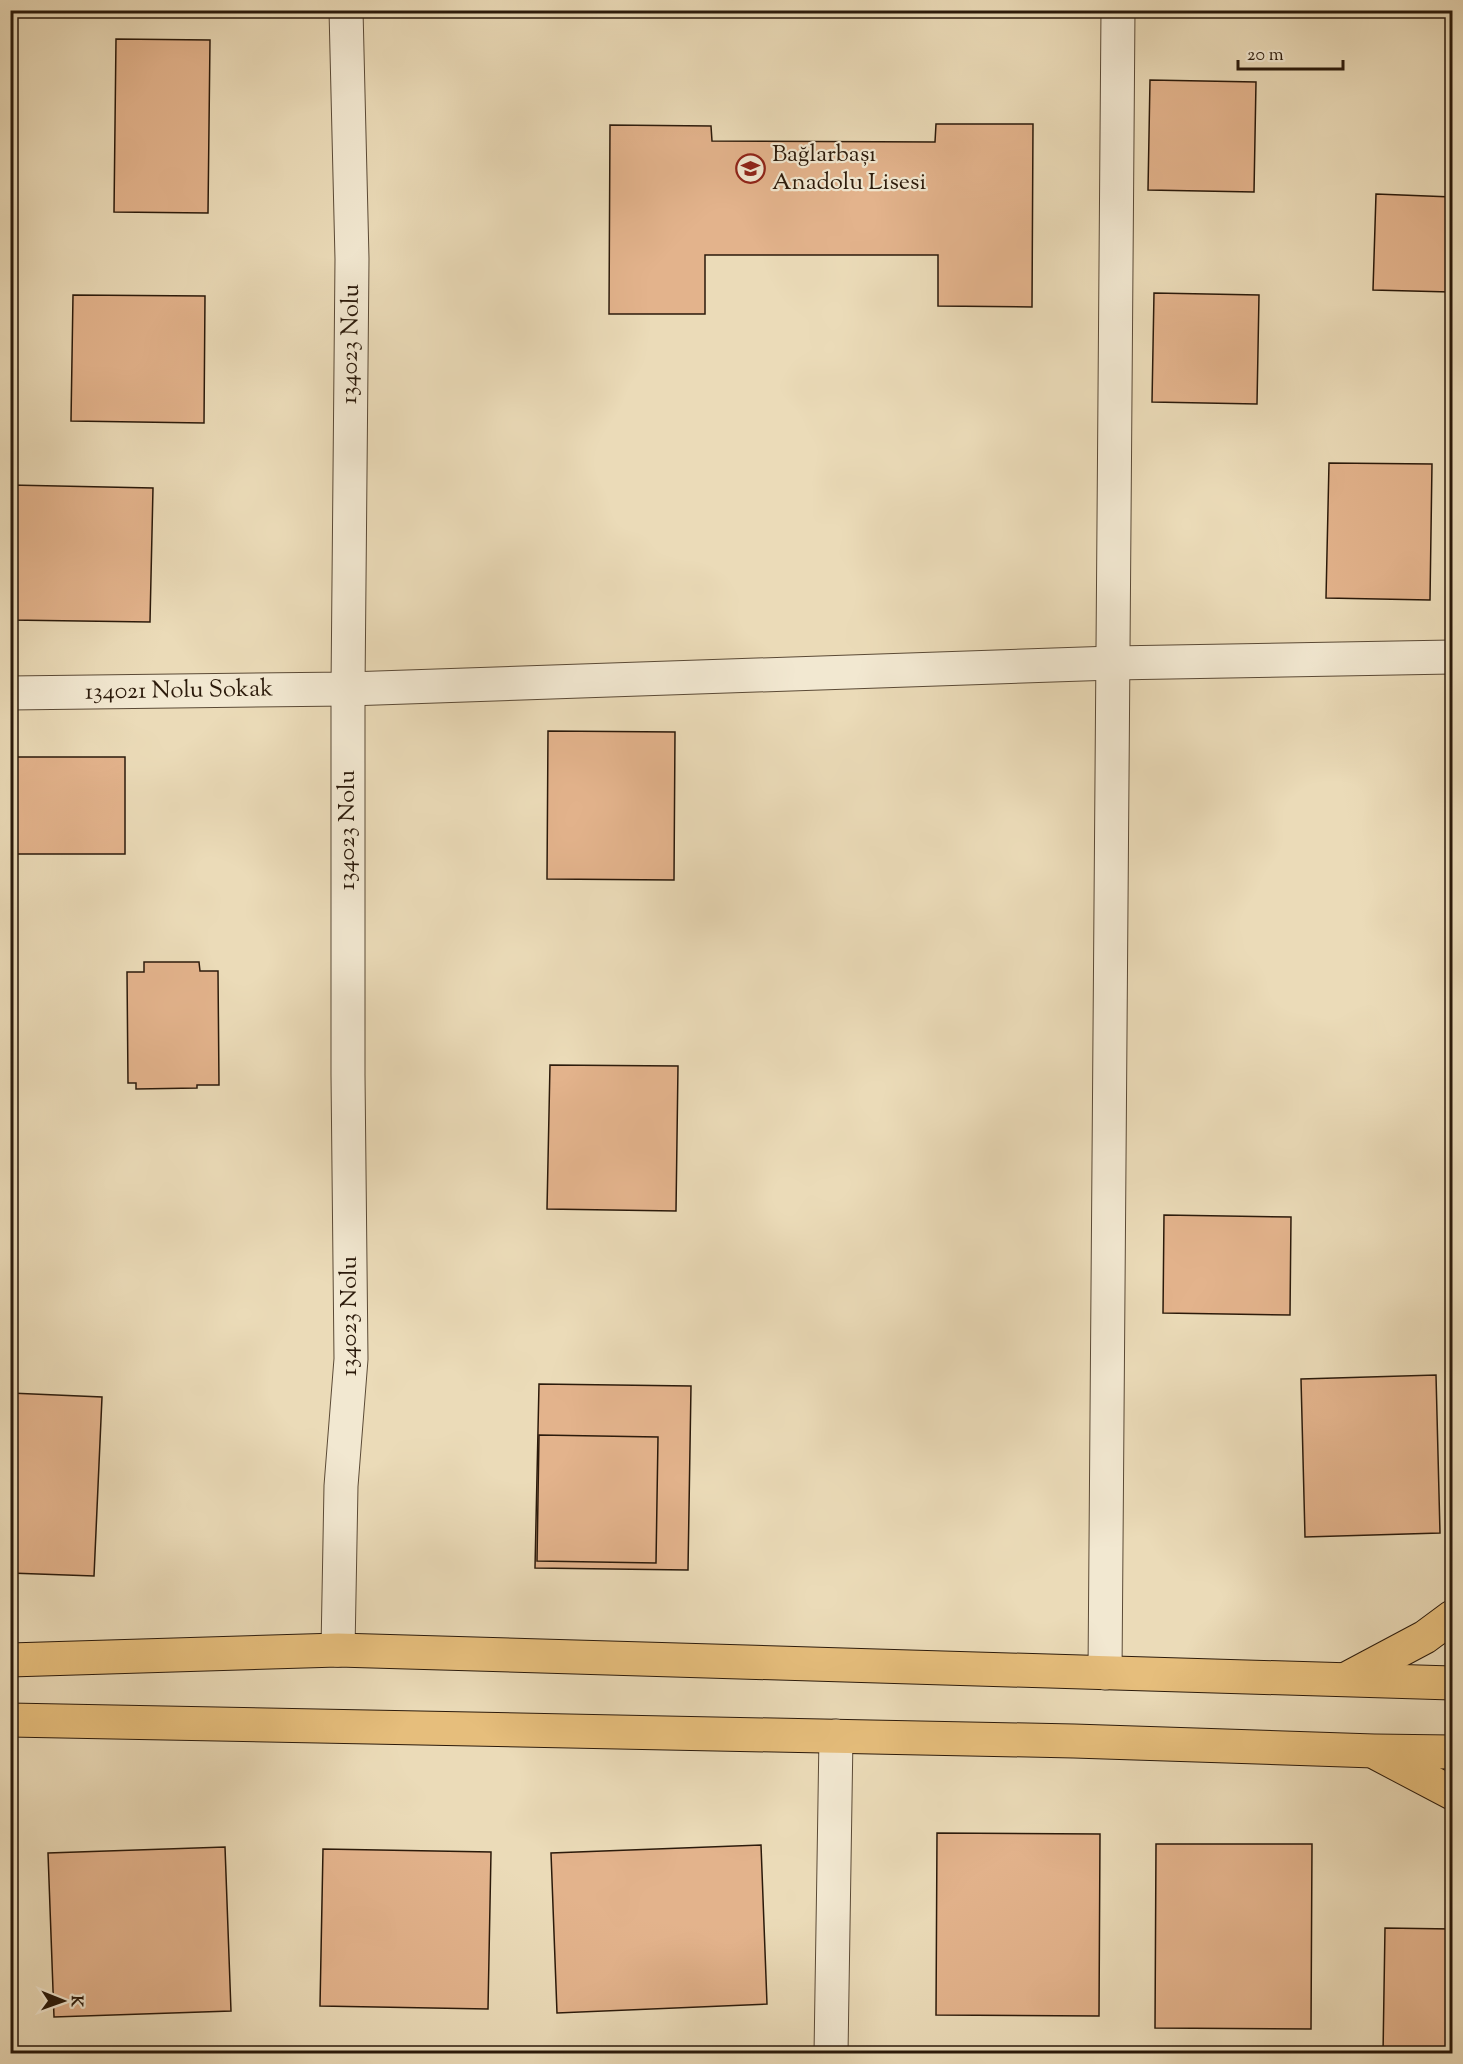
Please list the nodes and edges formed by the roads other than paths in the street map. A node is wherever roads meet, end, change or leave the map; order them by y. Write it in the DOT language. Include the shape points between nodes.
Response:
graph roads {
  1 [pos="346,10"];
  2 [pos="1118,10"];
  3 [pos="1452,657"];
  4 [pos="1113,663"];
  5 [pos="348,689"];
  6 [pos="10,693"];
  7 [pos="1452,1617"];
  8 [pos="338,1650"];
  9 [pos="10,1660"];
  10 [pos="1106,1673"];
  11 [pos="1346,1679"];
  12 [pos="1452,1683"];
  13 [pos="10,1720"];
  14 [pos="836,1736"];
  15 [pos="1374,1751"];
  16 [pos="1452,1752"];
  17 [pos="1452,1793"];
  18 [pos="831,2054"];
  1 -- 5 [label="street, 134023 Nolu" via="352,259"];
  2 -- 4 [label="street"];
  3 -- 4 [label="street, 134021 Nolu Sokak"];
  4 -- 5 [label="street, 134021 Nolu Sokak"];
  4 -- 10 [label="street"];
  5 -- 6 [label="street, 134021 Nolu Sokak"];
  5 -- 8 [label="street, 134023 Nolu" via="351,1359 341,1485"];
  7 -- 11 [label="main road"];
  8 -- 9 [label="main road"];
  8 -- 10 [label="main road"];
  10 -- 11 [label="main road"];
  11 -- 12 [label="main road"];
  13 -- 14 [label="main road"];
  14 -- 15 [label="main road"];
  14 -- 18 [label="street"];
  15 -- 16 [label="main road"];
  15 -- 17 [label="main road"];
}
